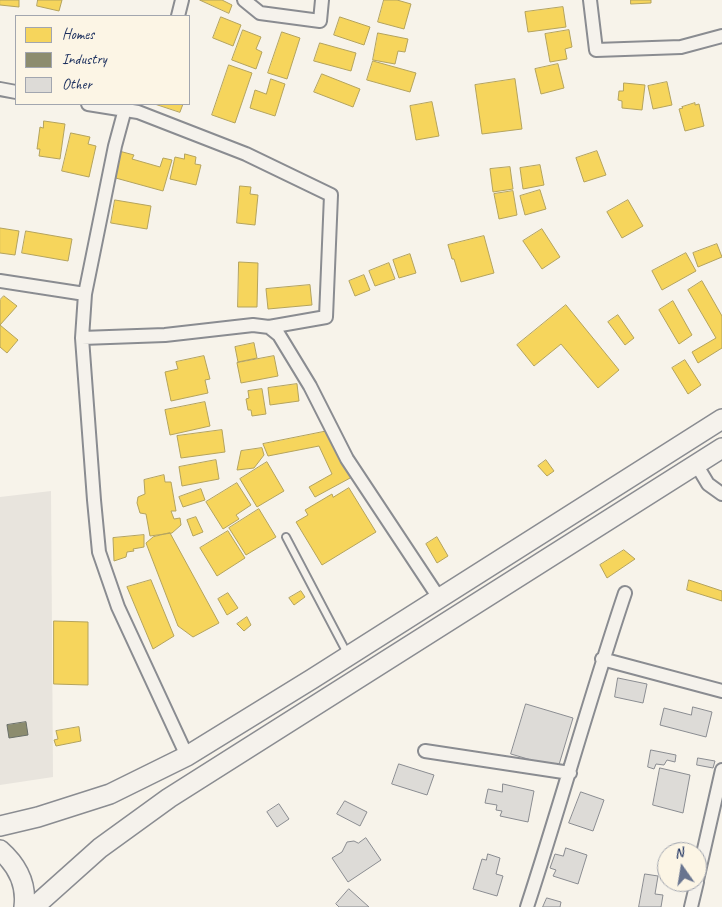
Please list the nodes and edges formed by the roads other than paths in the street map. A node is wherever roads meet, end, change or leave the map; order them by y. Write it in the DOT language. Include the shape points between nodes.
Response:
graph roads {
  1 [pos="182,0"];
  2 [pos="244,0"];
  3 [pos="322,0"];
  4 [pos="590,0"];
  5 [pos="178,15"];
  6 [pos="722,36"];
  7 [pos="0,89"];
  8 [pos="15,92"];
  9 [pos="100,105"];
  10 [pos="135,108"];
  11 [pos="0,281"];
  12 [pos="85,294"];
  13 [pos="269,327"];
  14 [pos="82,338"];
  15 [pos="722,419"];
  16 [pos="722,448"];
  17 [pos="696,464"];
  18 [pos="722,494"];
  19 [pos="286,537"];
  20 [pos="625,593"];
  21 [pos="439,598"];
  22 [pos="348,656"];
  23 [pos="602,659"];
  24 [pos="722,692"];
  25 [pos="425,751"];
  26 [pos="187,756"];
  27 [pos="722,770"];
  28 [pos="570,773"];
  29 [pos="0,826"];
  30 [pos="706,842"];
  31 [pos="0,850"];
  32 [pos="694,892"];
  33 [pos="24,907"];
  34 [pos="34,907"];
  35 [pos="527,907"];
  36 [pos="691,907"];
  1 -- 5 [label="street"];
  2 -- 3 [label="street" via="260,13 320,22"];
  4 -- 6 [label="street" via="596,50 681,47"];
  7 -- 8 [label="street"];
  9 -- 10 [label="street"];
  10 -- 12 [label="street" via="115,146"];
  10 -- 13 [label="street" via="246,154 331,195 326,317"];
  11 -- 12 [label="street"];
  12 -- 14 [label="street"];
  13 -- 14 [label="street" via="253,325"];
  13 -- 21 [label="street" via="279,335 347,458"];
  14 -- 26 [label="street" via="99,552 118,607"];
  15 -- 21 [label="main road"];
  16 -- 17 [label="main road"];
  17 -- 18 [label="street" via="708,484"];
  17 -- 34 [label="main road" via="169,798 100,848"];
  19 -- 22 [label="lane"];
  20 -- 23 [label="street"];
  21 -- 22 [label="main road"];
  22 -- 26 [label="main road"];
  23 -- 24 [label="street"];
  23 -- 28 [label="street"];
  25 -- 28 [label="street"];
  26 -- 29 [label="main road" via="110,794"];
  27 -- 30 [label="street"];
  28 -- 35 [label="street"];
  31 -- 33 [label="main road" via="11,860 21,878"];
  32 -- 36 [label="street"];
}
